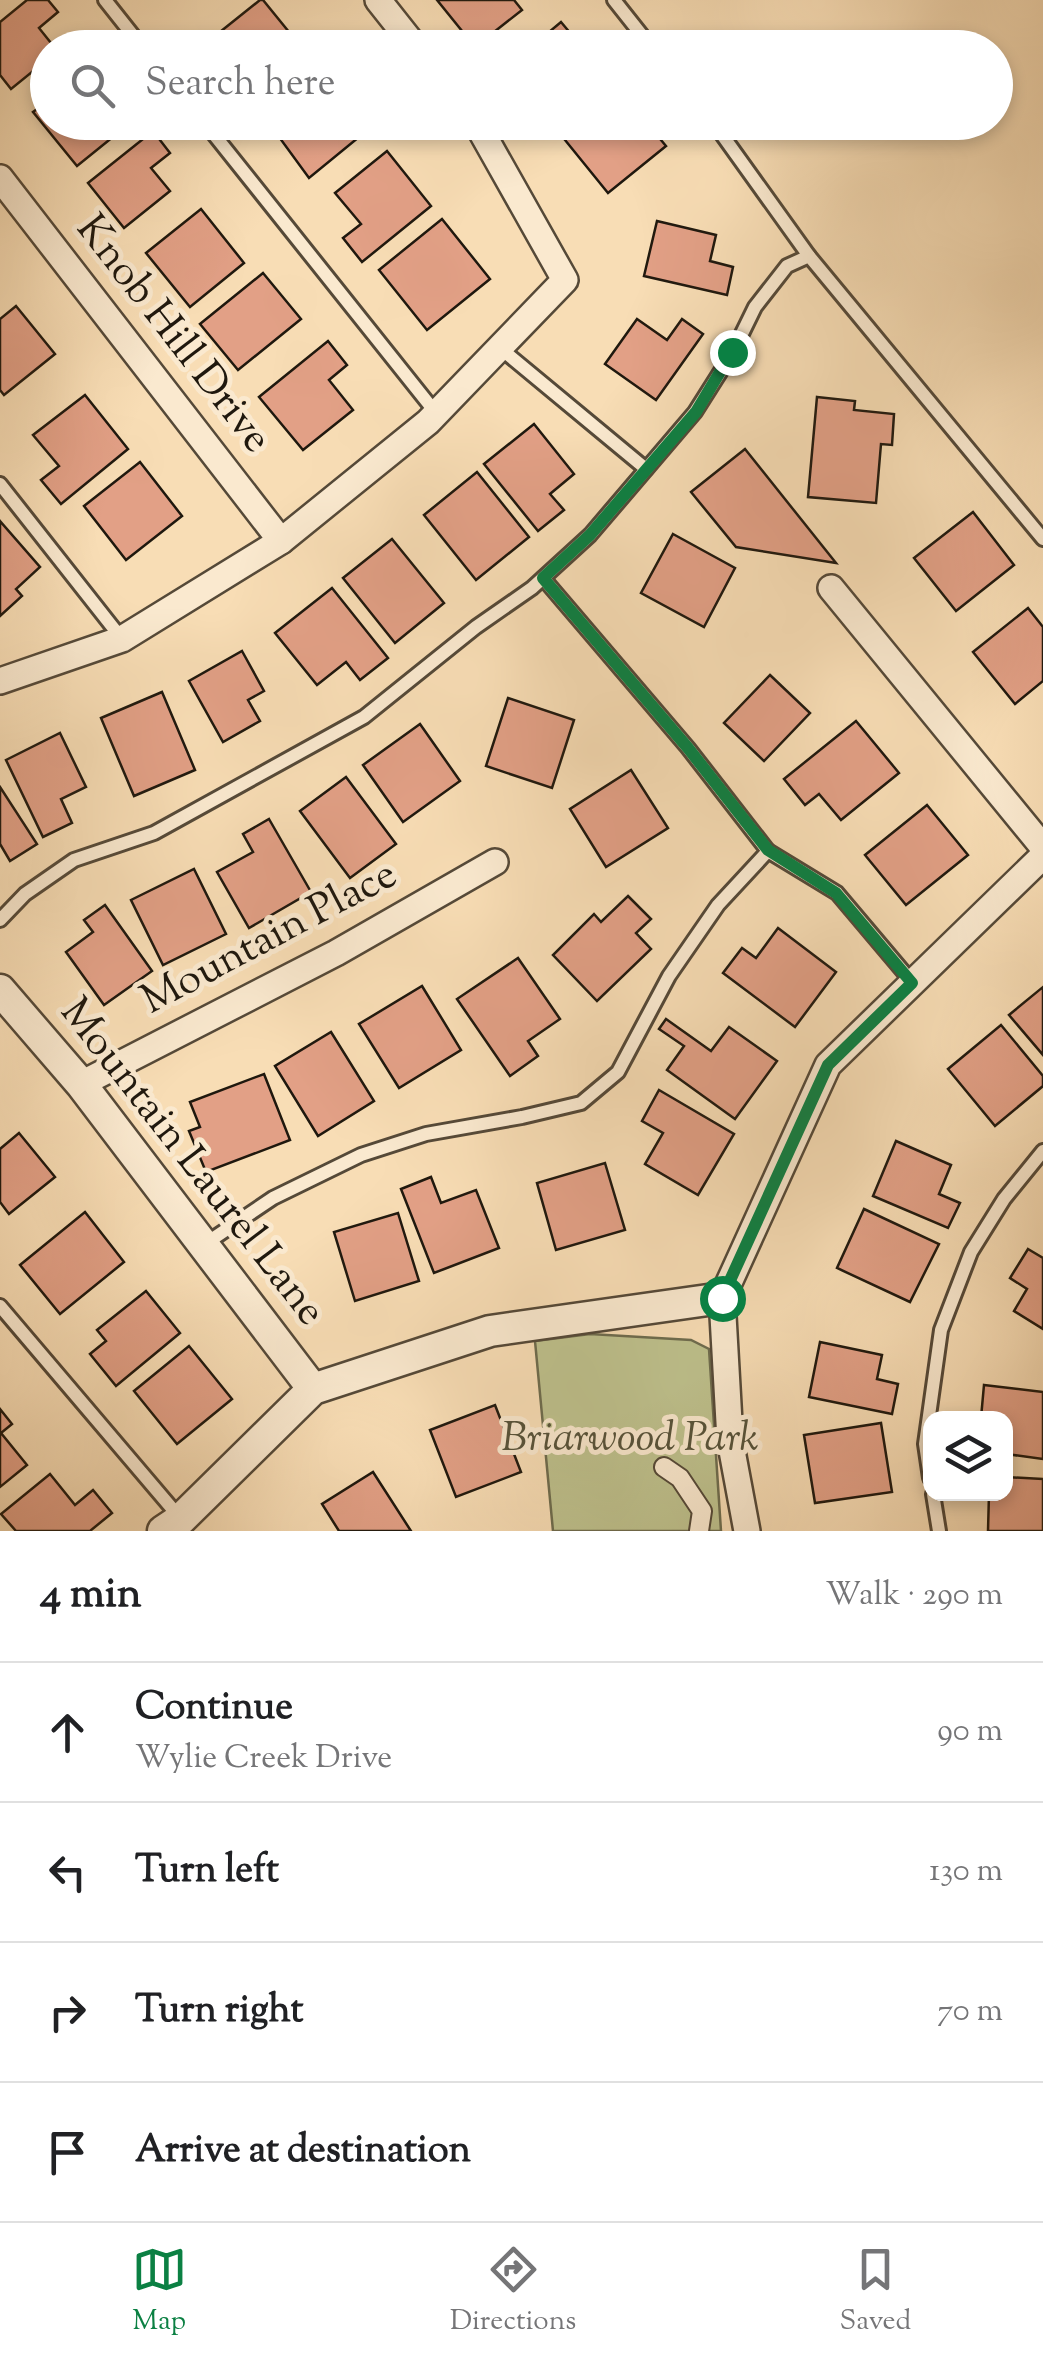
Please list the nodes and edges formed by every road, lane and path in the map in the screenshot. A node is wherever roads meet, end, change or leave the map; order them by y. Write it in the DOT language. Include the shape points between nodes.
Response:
graph roads {
  1 [pos="105,0"];
  2 [pos="378,0"];
  3 [pos="614,0"];
  4 [pos="129,30"];
  5 [pos="402,30"];
  6 [pos="638,30"];
  7 [pos="218,140"];
  8 [pos="486,140"];
  9 [pos="727,140"];
  10 [pos="0,178"];
  11 [pos="809,256"];
  12 [pos="500,348"];
  13 [pos="436,413"];
  14 [pos="646,469"];
  15 [pos="0,484"];
  16 [pos="1043,539"];
  17 [pos="281,541"];
  18 [pos="543,578"];
  19 [pos="831,588"];
  20 [pos="122,639"];
  21 [pos="0,682"];
  22 [pos="1043,847"];
  23 [pos="768,850"];
  24 [pos="1043,856"];
  25 [pos="495,862"];
  26 [pos="0,920"];
  27 [pos="912,983"];
  28 [pos="0,990"];
  29 [pos="81,1084"];
  30 [pos="1043,1151"];
  31 [pos="204,1245"];
  32 [pos="722,1298"];
  33 [pos="0,1306"];
  34 [pos="313,1389"];
  35 [pos="929,1411"];
  36 [pos="664,1467"];
  37 [pos="934,1501"];
  38 [pos="172,1525"];
  39 [pos="700,1531"];
  40 [pos="747,1531"];
  41 [pos="940,1531"];
  1 -- 4 [label="lane"];
  2 -- 5 [label="street"];
  3 -- 6 [label="lane"];
  7 -- 13 [label="lane"];
  8 -- 12 [label="street" via="565,280"];
  9 -- 11 [label="lane"];
  10 -- 17 [label="street, Knob Hill Drive"];
  11 -- 14 [label="lane" via="787,266 755,307 696,412"];
  11 -- 16 [label="lane"];
  12 -- 13 [label="street"];
  12 -- 14 [label="lane"];
  13 -- 17 [label="street"];
  14 -- 18 [label="lane"];
  15 -- 20 [label="lane"];
  17 -- 20 [label="street"];
  18 -- 23 [label="lane"];
  18 -- 26 [label="lane" via="364,718 154,833 74,860"];
  19 -- 22 [label="street"];
  20 -- 21 [label="street"];
  23 -- 27 [label="lane" via="836,893"];
  23 -- 31 [label="lane" via="718,905 669,976 618,1072 581,1103 426,1134 361,1155 274,1198"];
  24 -- 27 [label="street"];
  25 -- 29 [label="street, Mountain Place" via="336,953"];
  27 -- 32 [label="street" via="828,1065"];
  28 -- 29 [label="street, Mountain Laurel Lane"];
  29 -- 31 [label="street, Mountain Laurel Lane"];
  30 -- 35 [label="lane" via="971,1252 941,1330"];
  31 -- 34 [label="street, Mountain Laurel Lane"];
  32 -- 34 [label="street" via="490,1331"];
  32 -- 40 [label="street" via="730,1440"];
  33 -- 38 [label="lane"];
  34 -- 38 [label="street"];
  36 -- 39 [label="street" via="702,1511"];
  37 -- 41 [label="lane"];
}
